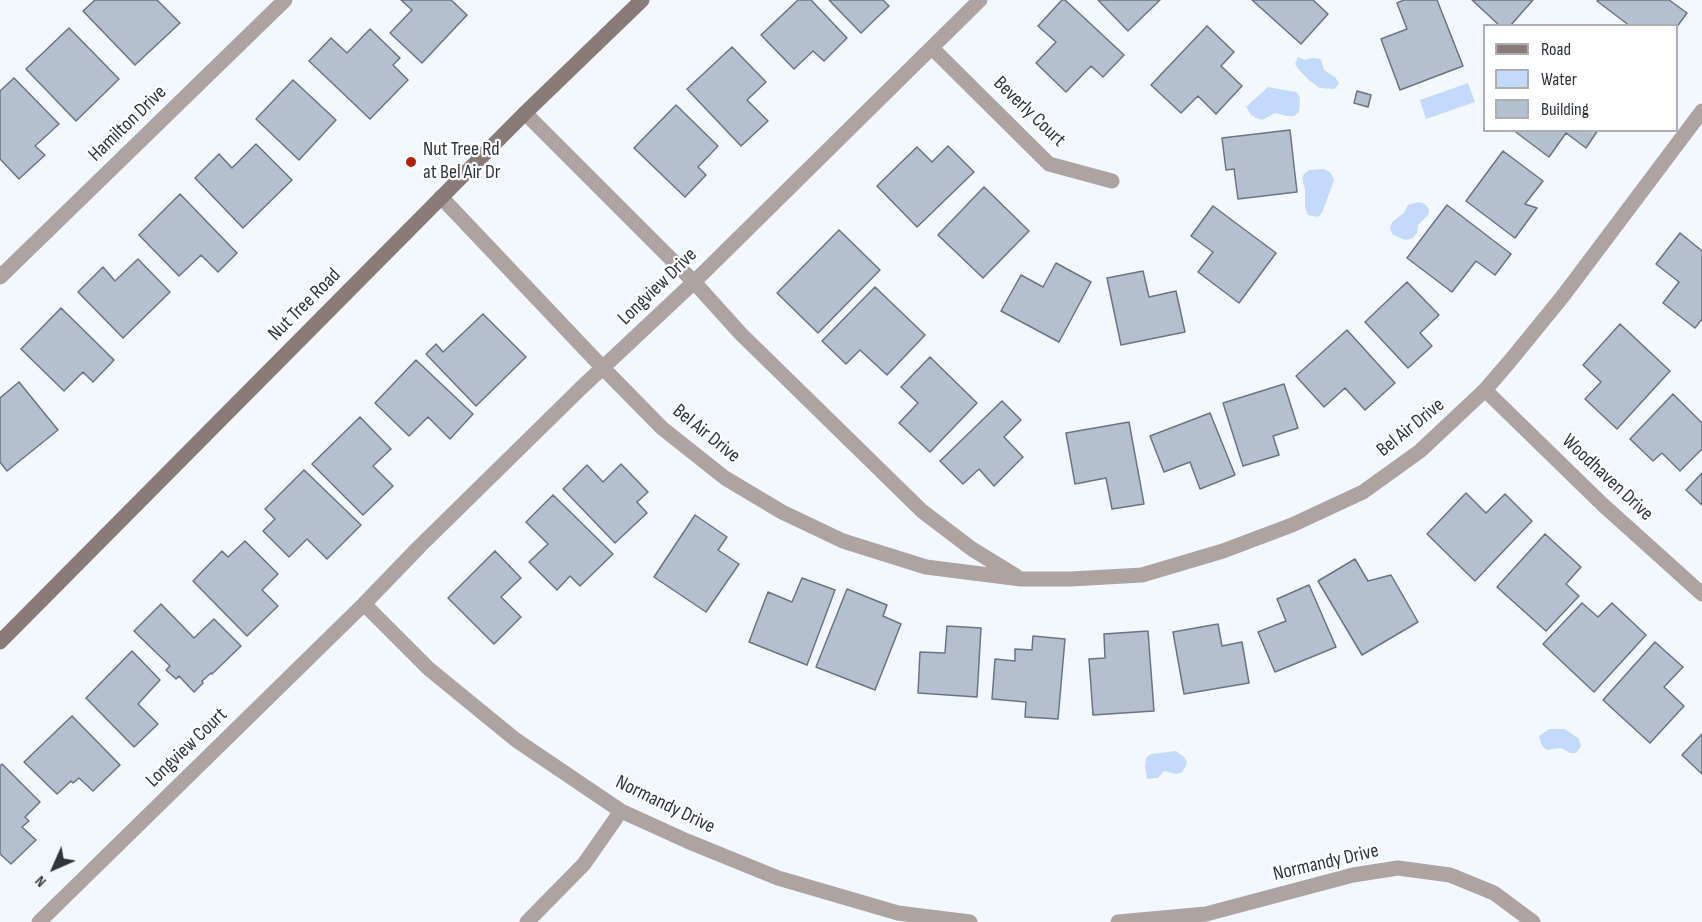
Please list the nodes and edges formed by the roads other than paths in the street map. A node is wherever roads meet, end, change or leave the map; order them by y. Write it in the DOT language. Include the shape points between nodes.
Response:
graph roads {
  1 [pos="285,0"];
  2 [pos="642,0"];
  3 [pos="980,0"];
  4 [pos="932,48"];
  5 [pos="1702,111"];
  6 [pos="525,113"];
  7 [pos="1112,180"];
  8 [pos="441,197"];
  9 [pos="0,277"];
  10 [pos="694,282"];
  11 [pos="602,368"];
  12 [pos="1485,390"];
  13 [pos="1021,579"];
  14 [pos="1702,594"];
  15 [pos="364,604"];
  16 [pos="0,642"];
  17 [pos="621,811"];
  18 [pos="897,917"];
  19 [pos="1207,918"];
  20 [pos="39,922"];
  21 [pos="527,922"];
  22 [pos="970,922"];
  23 [pos="1118,922"];
  24 [pos="1533,922"];
  1 -- 9 [label="street, Hamilton Drive"];
  2 -- 6 [label="main road, Nut Tree Road"];
  3 -- 4 [label="street, Longview Drive"];
  4 -- 7 [label="street, Beverly Court" via="1049,164"];
  4 -- 10 [label="street, Longview Drive"];
  5 -- 12 [label="street, Bel Air Drive" via="1563,296"];
  6 -- 8 [label="main road, Nut Tree Road"];
  6 -- 10 [label="street"];
  8 -- 11 [label="street, Bel Air Drive"];
  8 -- 16 [label="main road, Nut Tree Road"];
  10 -- 11 [label="street, Longview Drive"];
  10 -- 13 [label="street" via="741,334 921,511"];
  11 -- 13 [label="street, Bel Air Drive" via="662,428 725,478 782,512 843,541 926,567"];
  11 -- 15 [label="street, Longview Drive"];
  12 -- 13 [label="street, Bel Air Drive" via="1420,451 1363,492 1292,525 1223,551 1142,574"];
  12 -- 14 [label="street, Woodhaven Drive"];
  15 -- 17 [label="street, Normandy Drive" via="429,669 507,733"];
  15 -- 20 [label="street, Longview Court"];
  17 -- 18 [label="street, Normandy Drive" via="778,878"];
  17 -- 21 [label="street" via="584,864"];
  18 -- 22 [label="street, Normandy Drive"];
  19 -- 23 [label="street, Normandy Drive"];
  19 -- 24 [label="street, Normandy Drive" via="1353,875 1398,868 1450,875 1483,888"];
}
